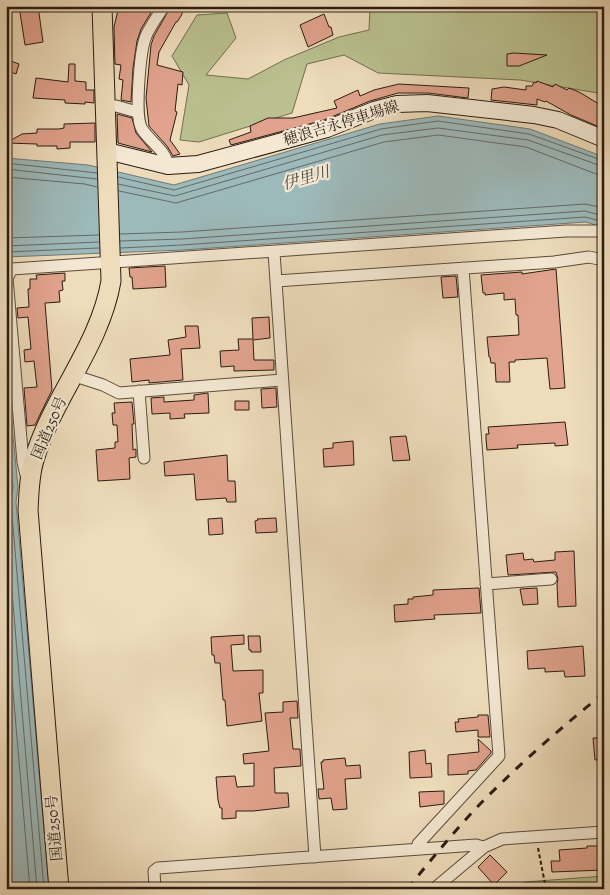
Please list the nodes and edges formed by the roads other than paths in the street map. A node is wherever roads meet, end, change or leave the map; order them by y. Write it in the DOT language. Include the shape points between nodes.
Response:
graph roads {
  1 [pos="102,6"];
  2 [pos="164,6"];
  3 [pos="106,106"];
  4 [pos="137,112"];
  5 [pos="604,139"];
  6 [pos="107,156"];
  7 [pos="168,166"];
  8 [pos="604,233"];
  9 [pos="274,252"];
  10 [pos="111,258"];
  11 [pos="604,260"];
  12 [pos="463,268"];
  13 [pos="276,281"];
  14 [pos="72,375"];
  15 [pos="282,380"];
  16 [pos="139,391"];
  17 [pos="144,458"];
  18 [pos="30,486"];
  19 [pos="551,579"];
  20 [pos="486,584"];
  21 [pos="604,832"];
  22 [pos="484,847"];
  23 [pos="417,849"];
  24 [pos="315,857"];
  25 [pos="59,889"];
  26 [pos="155,889"];
  27 [pos="434,889"];
  1 -- 3 [label="highway, 国道250号"];
  2 -- 4 [label="street" via="146,36"];
  3 -- 4 [label="street"];
  3 -- 6 [label="highway, 国道250号"];
  4 -- 7 [label="street" via="140,128 167,157"];
  5 -- 7 [label="main road, 穂浪吉永停車場線" via="558,120 534,115 427,103 397,104 327,129 237,154 198,164"];
  6 -- 7 [label="main road, 穂浪吉永停車場線"];
  6 -- 10 [label="highway, 国道250号"];
  8 -- 9 [label="street" via="566,231"];
  9 -- 10 [label="street"];
  9 -- 13 [label="street"];
  10 -- 14 [label="highway, 国道250号" via="108,298 98,326"];
  10 -- 18 [label="street" via="12,270 7,278 23,462"];
  11 -- 12 [label="street" via="589,257"];
  12 -- 13 [label="street"];
  12 -- 20 [label="street"];
  13 -- 15 [label="street"];
  14 -- 16 [label="street" via="119,393"];
  14 -- 18 [label="highway, 国道250号" via="33,462"];
  15 -- 16 [label="street"];
  15 -- 24 [label="street"];
  16 -- 17 [label="street"];
  18 -- 25 [label="highway, 国道250号" via="28,510"];
  19 -- 20 [label="street"];
  20 -- 23 [label="street" via="499,756 418,844"];
  21 -- 22 [label="street" via="502,839"];
  22 -- 23 [label="street"];
  22 -- 27 [label="street"];
  23 -- 24 [label="street"];
  24 -- 26 [label="street" via="158,868 154,871"];
}
